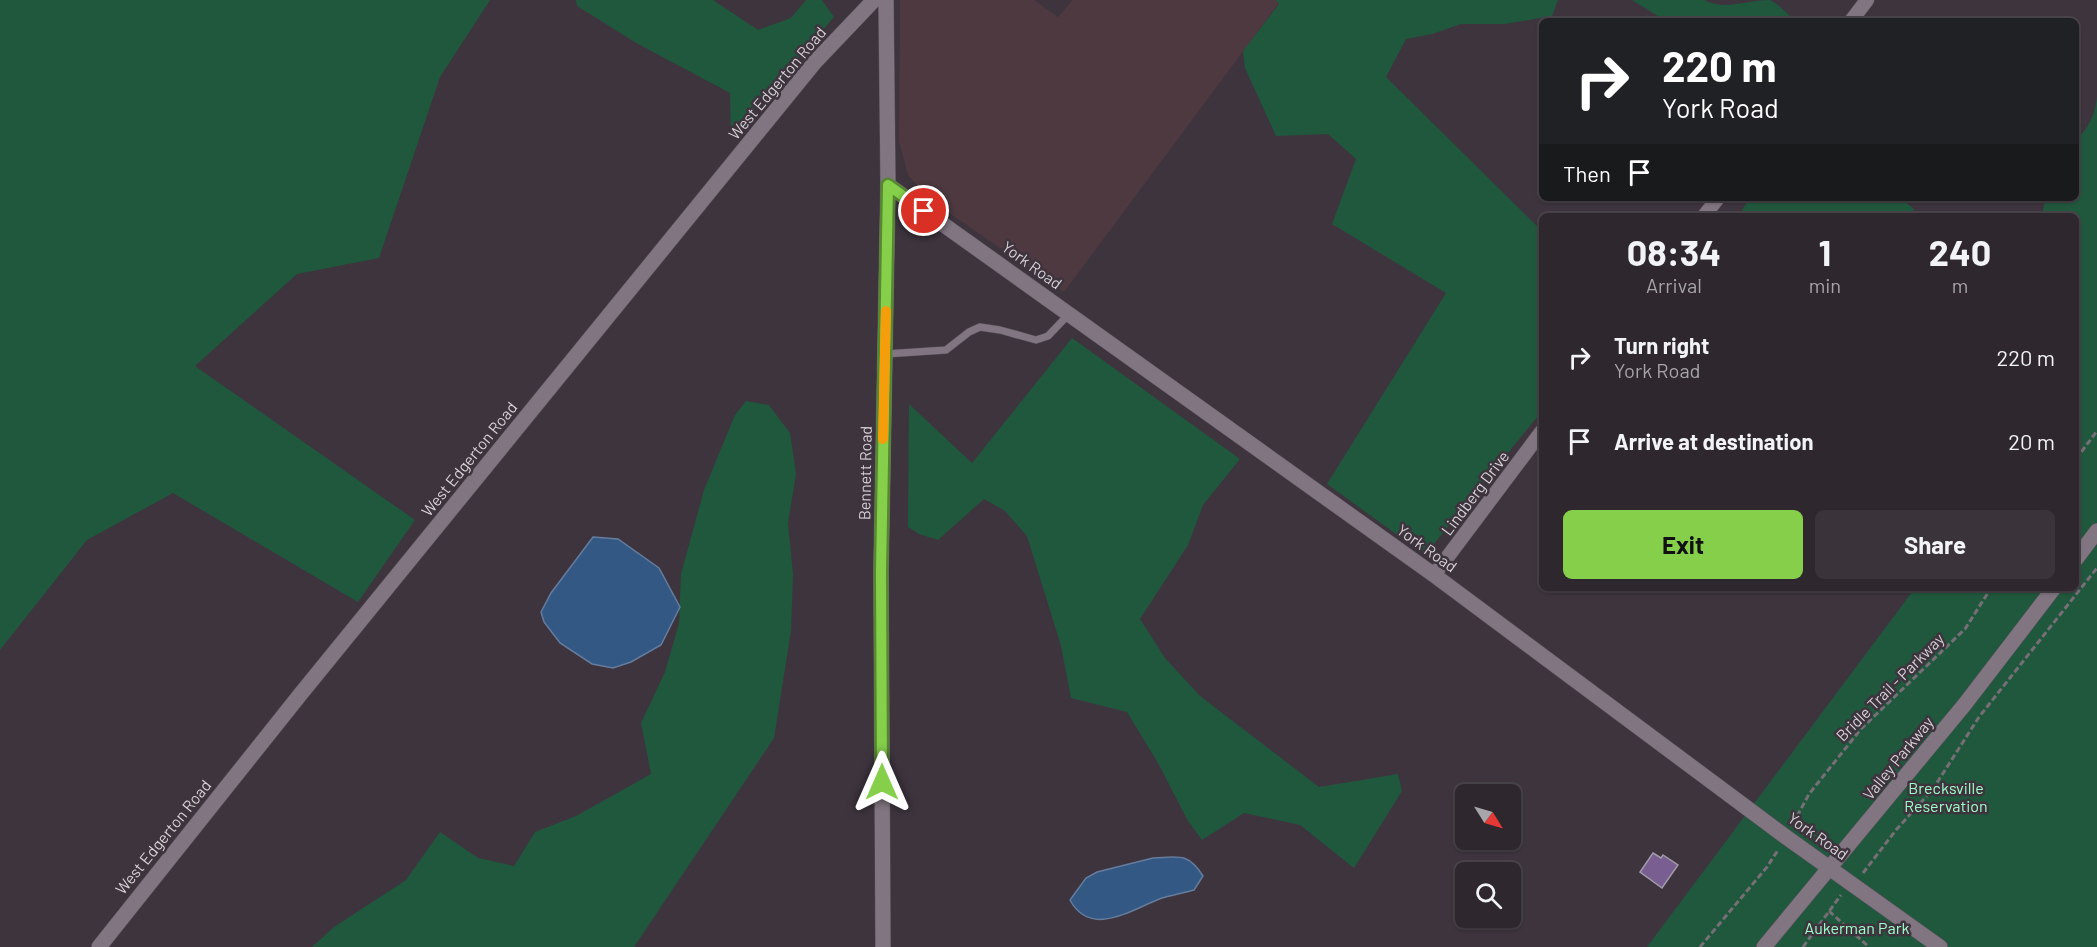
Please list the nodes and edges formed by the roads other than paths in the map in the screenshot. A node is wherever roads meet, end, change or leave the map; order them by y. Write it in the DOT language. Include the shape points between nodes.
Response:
graph roads {
  1 [pos="874,0"];
  2 [pos="886,0"];
  3 [pos="1867,0"];
  4 [pos="1853,18"];
  5 [pos="888,185"];
  6 [pos="1716,201"];
  7 [pos="1706,213"];
  8 [pos="1069,314"];
  9 [pos="885,354"];
  10 [pos="1539,435"];
  11 [pos="2097,531"];
  12 [pos="2079,555"];
  13 [pos="1434,575"];
  14 [pos="2052,591"];
  15 [pos="1832,867"];
  16 [pos="99,947"];
  17 [pos="883,947"];
  18 [pos="1764,947"];
  19 [pos="1940,947"];
  1 -- 16 [label="street, West Edgerton Road" via="815,62"];
  2 -- 5 [label="street, Bennett Road"];
  3 -- 4 [label="street"];
  5 -- 8 [label="street, York Road"];
  5 -- 9 [label="street, Bennett Road"];
  6 -- 7 [label="street"];
  8 -- 9 [label="lane" via="1048,336 1036,340 980,327 946,350"];
  8 -- 13 [label="street, York Road"];
  9 -- 17 [label="street, Bennett Road" via="881,572"];
  10 -- 13 [label="street, Lindberg Drive"];
  11 -- 12 [label="street"];
  13 -- 15 [label="street, York Road" via="1786,837"];
  14 -- 15 [label="street, Valley Parkway"];
  15 -- 18 [label="street, Valley Parkway"];
  15 -- 19 [label="street, York Road"];
}
